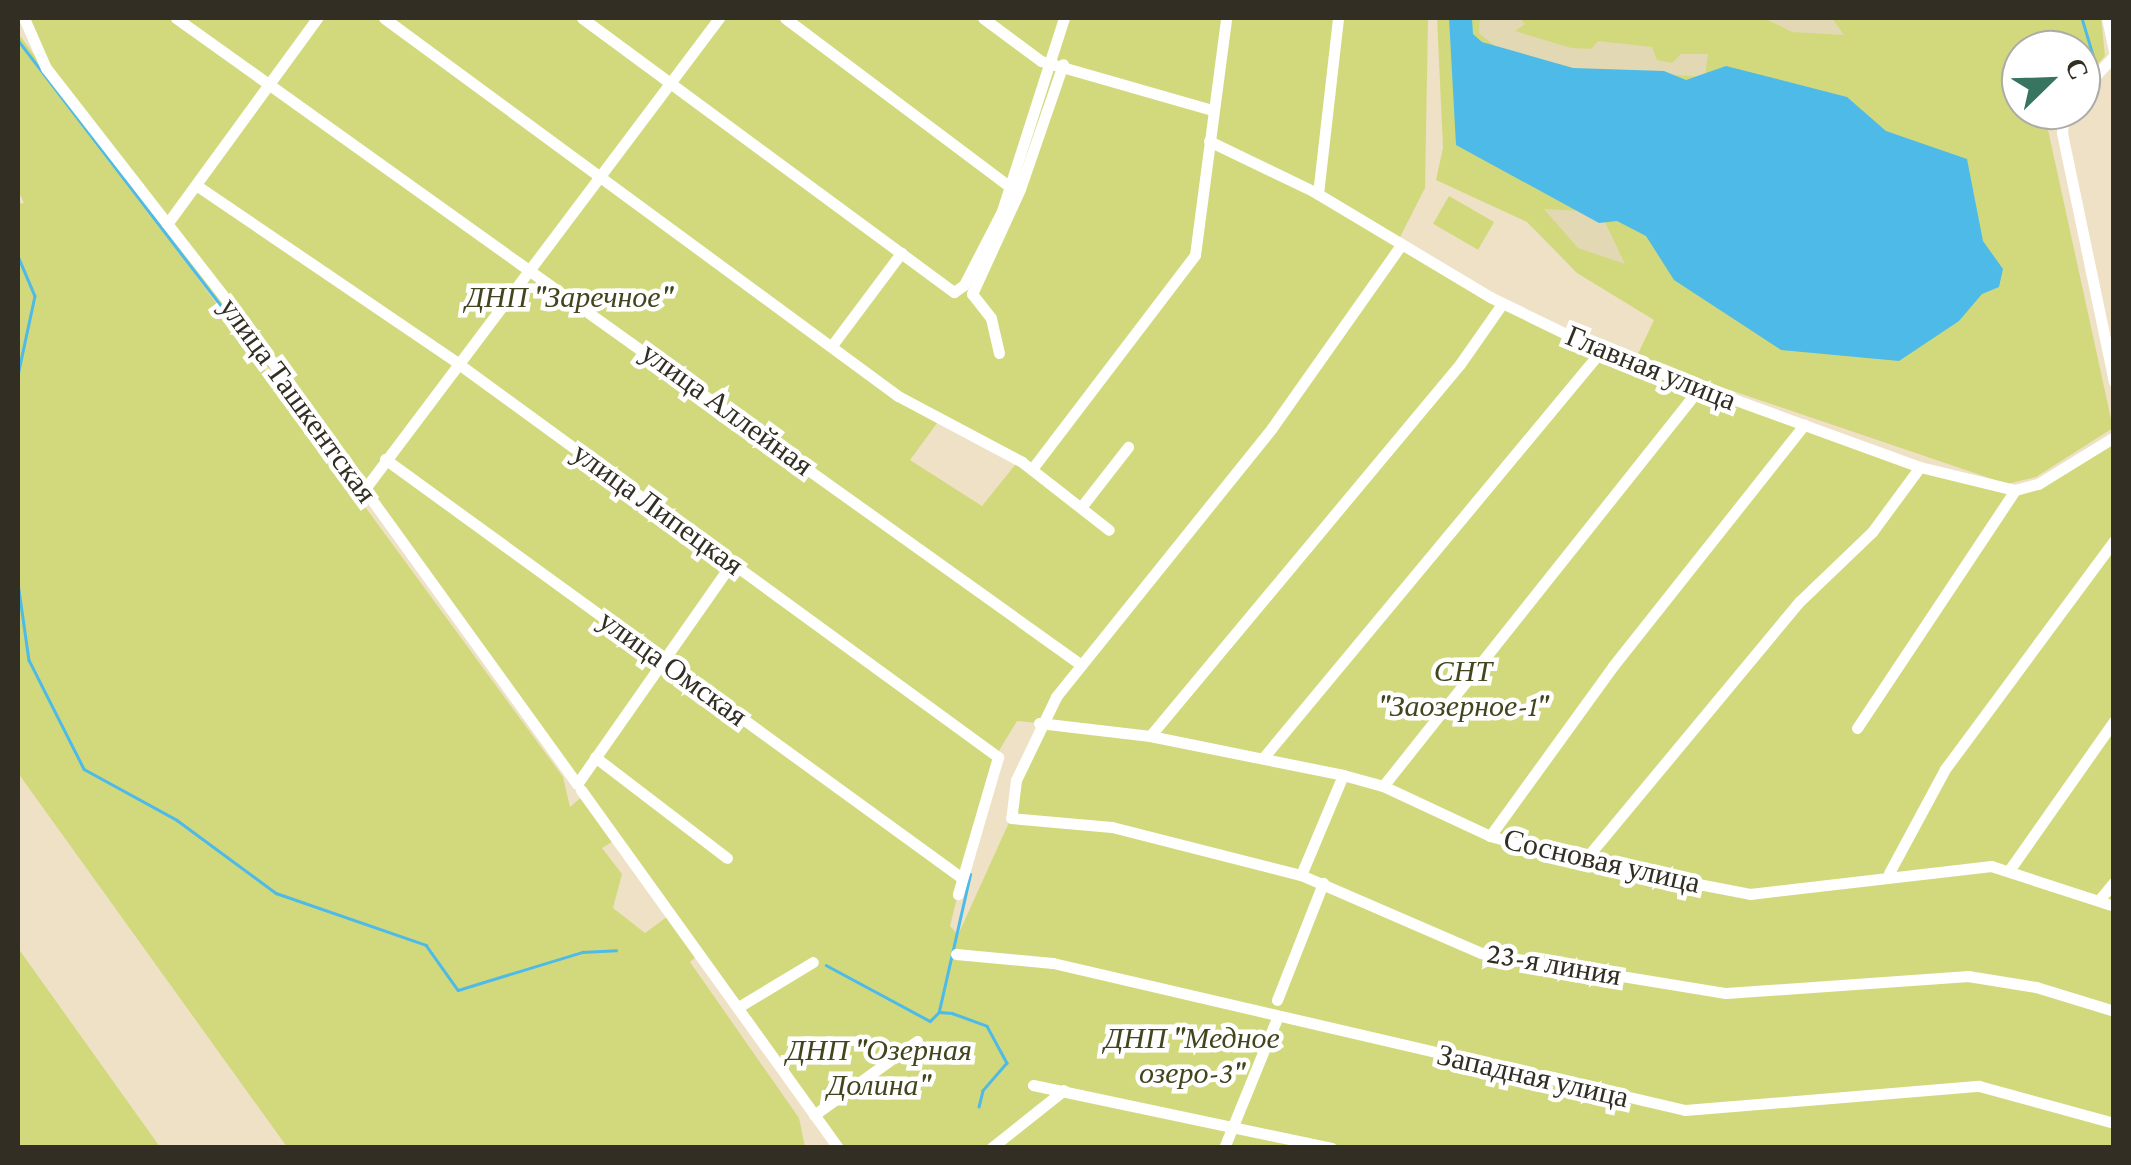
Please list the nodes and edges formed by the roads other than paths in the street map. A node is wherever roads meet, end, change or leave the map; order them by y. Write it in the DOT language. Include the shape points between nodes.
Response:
graph roads {
  1 [pos="176,18"];
  2 [pos="317,18"];
  3 [pos="384,18"];
  4 [pos="582,18"];
  5 [pos="719,18"];
  6 [pos="785,18"];
  7 [pos="982,18"];
  8 [pos="1064,18"];
  9 [pos="1226,18"];
  10 [pos="1338,18"];
  11 [pos="2107,18"];
  12 [pos="29,20"];
  13 [pos="2114,53"];
  14 [pos="1057,63"];
  15 [pos="670,82"];
  16 [pos="270,84"];
  17 [pos="1212,110"];
  18 [pos="2063,130"];
  19 [pos="1210,141"];
  20 [pos="597,176"];
  21 [pos="196,185"];
  22 [pos="1008,186"];
  23 [pos="1318,194"];
  24 [pos="167,224"];
  25 [pos="1400,246"];
  26 [pos="901,254"];
  27 [pos="527,265"];
  28 [pos="1502,304"];
  29 [pos="832,344"];
  30 [pos="1601,351"];
  31 [pos="999,354"];
  32 [pos="456,362"];
  33 [pos="2114,382"];
  34 [pos="1698,390"];
  35 [pos="1804,426"];
  36 [pos="2114,438"];
  37 [pos="1128,447"];
  38 [pos="385,459"];
  39 [pos="1920,466"];
  40 [pos="1032,469"];
  41 [pos="364,490"];
  42 [pos="2015,490"];
  43 [pos="1082,506"];
  44 [pos="1109,530"];
  45 [pos="2114,541"];
  46 [pos="732,563"];
  47 [pos="660,658"];
  48 [pos="1080,664"];
  49 [pos="2114,720"];
  50 [pos="1039,723"];
  51 [pos="1857,728"];
  52 [pos="1150,736"];
  53 [pos="595,757"];
  54 [pos="1262,758"];
  55 [pos="1343,775"];
  56 [pos="1383,786"];
  57 [pos="579,787"];
  58 [pos="1490,836"];
  59 [pos="727,858"];
  60 [pos="1582,862"];
  61 [pos="2010,869"];
  62 [pos="1889,874"];
  63 [pos="1301,876"];
  64 [pos="962,878"];
  65 [pos="2114,882"];
  66 [pos="1323,883"];
  67 [pos="958,894"];
  68 [pos="2099,900"];
  69 [pos="2114,906"];
  70 [pos="956,954"];
  71 [pos="812,962"];
  72 [pos="1276,1000"];
  73 [pos="740,1006"];
  74 [pos="2114,1012"];
  75 [pos="1277,1018"];
  76 [pos="917,1041"];
  77 [pos="1033,1085"];
  78 [pos="1064,1090"];
  79 [pos="814,1115"];
  80 [pos="2114,1123"];
  81 [pos="1233,1125"];
  82 [pos="838,1148"];
  83 [pos="991,1148"];
  84 [pos="1224,1148"];
  85 [pos="1331,1148"];
  1 -- 16 [label="street, улица Аллейная"];
  2 -- 16 [label="street"];
  3 -- 20 [label="street"];
  4 -- 15 [label="street"];
  5 -- 15 [label="street"];
  6 -- 22 [label="street"];
  7 -- 14 [label="street" via="1032,56"];
  8 -- 14 [label="street"];
  9 -- 17 [label="street"];
  10 -- 23 [label="street"];
  11 -- 13 [label="street"];
  12 -- 24 [label="street, улица Ташкентская" via="32,49"];
  14 -- 17 [label="street"];
  14 -- 22 [label="street"];
  14 -- 31 [label="street" via="1020,189 972,294 991,318"];
  15 -- 20 [label="street"];
  15 -- 26 [label="street"];
  16 -- 21 [label="street"];
  16 -- 27 [label="street, улица Аллейная"];
  17 -- 19 [label="street"];
  18 -- 33 [label="street"];
  19 -- 23 [label="street, Главная улица"];
  19 -- 40 [label="street" via="1195,255"];
  20 -- 27 [label="street"];
  20 -- 29 [label="street"];
  21 -- 24 [label="street"];
  21 -- 32 [label="street, улица Липецкая"];
  22 -- 26 [label="street" via="999,217 958,290"];
  23 -- 25 [label="street, Главная улица"];
  24 -- 41 [label="street, улица Ташкентская"];
  25 -- 28 [label="street, Главная улица"];
  25 -- 48 [label="street" via="1272,428"];
  26 -- 29 [label="street"];
  27 -- 32 [label="street"];
  27 -- 48 [label="street, улица Аллейная"];
  28 -- 30 [label="street, Главная улица"];
  28 -- 52 [label="street" via="1460,364"];
  29 -- 40 [label="street" via="925,414"];
  30 -- 34 [label="street, Главная улица"];
  30 -- 54 [label="street"];
  32 -- 38 [label="street"];
  32 -- 46 [label="street, улица Липецкая"];
  34 -- 35 [label="street, Главная улица"];
  34 -- 56 [label="street"];
  35 -- 39 [label="street, Главная улица"];
  35 -- 58 [label="street" via="1613,666"];
  36 -- 42 [label="street" via="2038,484"];
  37 -- 43 [label="street"];
  38 -- 41 [label="street"];
  38 -- 47 [label="street, улица Омская"];
  39 -- 42 [label="street, Главная улица"];
  39 -- 60 [label="street" via="1872,532 1800,601"];
  40 -- 43 [label="street"];
  41 -- 57 [label="street, улица Ташкентская"];
  42 -- 51 [label="street"];
  43 -- 44 [label="street"];
  45 -- 62 [label="street" via="1944,769"];
  46 -- 47 [label="street"];
  46 -- 64 [label="street, улица Липецкая" via="998,758"];
  47 -- 53 [label="street"];
  47 -- 64 [label="street, улица Омская"];
  48 -- 50 [label="street"];
  49 -- 61 [label="street"];
  50 -- 52 [label="street, Сосновая улица"];
  50 -- 63 [label="street, 23-я линия" via="1016,780 1011,818 1112,827"];
  52 -- 54 [label="street, Сосновая улица"];
  53 -- 57 [label="street"];
  53 -- 59 [label="street"];
  54 -- 55 [label="street, Сосновая улица"];
  55 -- 56 [label="street, Сосновая улица"];
  55 -- 63 [label="street"];
  56 -- 58 [label="street, Сосновая улица"];
  57 -- 73 [label="street, улица Ташкентская"];
  58 -- 60 [label="street, Сосновая улица"];
  60 -- 62 [label="street, Сосновая улица" via="1750,894"];
  61 -- 62 [label="street, Сосновая улица"];
  61 -- 68 [label="street, Сосновая улица"];
  63 -- 66 [label="street, 23-я линия"];
  64 -- 67 [label="street, улица Липецкая"];
  65 -- 68 [label="street"];
  66 -- 72 [label="street"];
  66 -- 74 [label="street, 23-я линия" via="1481,953 1707,990 1968,976 2036,987"];
  68 -- 69 [label="street, Сосновая улица"];
  70 -- 75 [label="street, Западная улица" via="1052,963"];
  71 -- 73 [label="street"];
  73 -- 79 [label="street, улица Ташкентская"];
  75 -- 80 [label="street, Западная улица" via="1686,1110 1979,1086"];
  75 -- 81 [label="street"];
  76 -- 79 [label="street"];
  77 -- 78 [label="street"];
  78 -- 81 [label="street"];
  78 -- 83 [label="street"];
  79 -- 82 [label="street, улица Ташкентская"];
  81 -- 84 [label="street"];
  81 -- 85 [label="street"];
}
